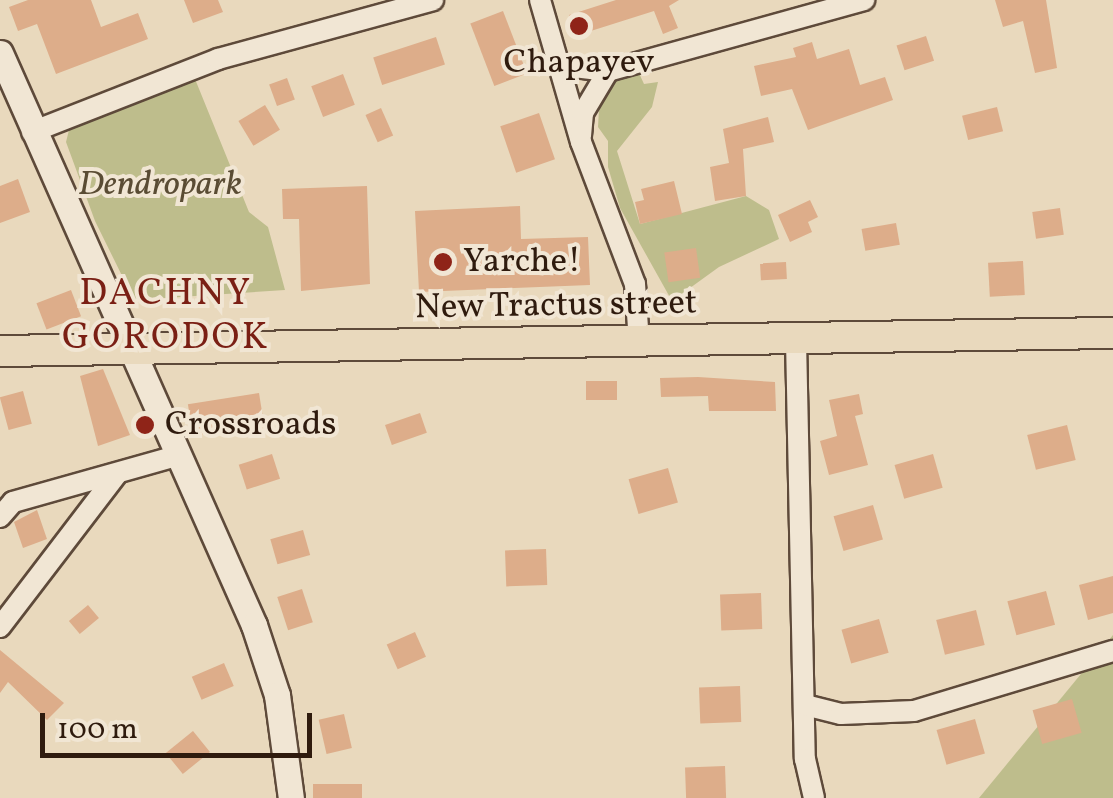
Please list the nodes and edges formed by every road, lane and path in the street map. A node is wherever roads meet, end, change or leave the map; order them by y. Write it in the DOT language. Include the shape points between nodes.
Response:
graph roads {
  1 [pos="432,0"];
  2 [pos="540,0"];
  3 [pos="864,0"];
  4 [pos="0,53"];
  5 [pos="557,64"];
  6 [pos="608,71"];
  7 [pos="32,132"];
  8 [pos="581,142"];
  9 [pos="1113,333"];
  10 [pos="796,340"];
  11 [pos="638,343"];
  12 [pos="127,350"];
  13 [pos="0,352"];
  14 [pos="178,456"];
  15 [pos="116,474"];
  16 [pos="0,516"];
  17 [pos="0,627"];
  18 [pos="1113,651"];
  19 [pos="805,705"];
  20 [pos="290,798"];
  21 [pos="814,798"];
  1 -- 7 [label="street" via="202,64"];
  2 -- 5 [label="street"];
  3 -- 6 [label="street"];
  4 -- 7 [label="street"];
  5 -- 6 [label="street"];
  5 -- 8 [label="street"];
  6 -- 8 [label="street" via="584,113"];
  7 -- 12 [label="street"];
  8 -- 11 [label="street" via="635,284"];
  9 -- 10 [label="main road, New Tractus street"];
  10 -- 11 [label="main road, New Tractus street"];
  10 -- 19 [label="street"];
  11 -- 12 [label="main road, New Tractus street"];
  12 -- 13 [label="main road, New Tractus street"];
  12 -- 14 [label="street"];
  14 -- 15 [label="street"];
  14 -- 20 [label="street" via="254,625 277,695"];
  15 -- 16 [label="street" via="13,502"];
  15 -- 17 [label="street"];
  18 -- 19 [label="street" via="914,711 841,714"];
  19 -- 21 [label="street" via="805,759"];
}
